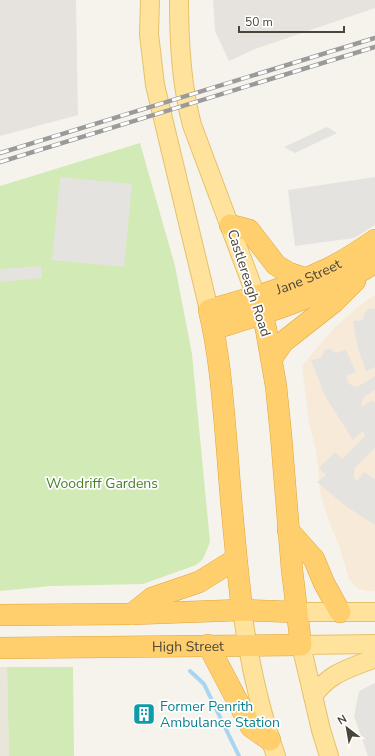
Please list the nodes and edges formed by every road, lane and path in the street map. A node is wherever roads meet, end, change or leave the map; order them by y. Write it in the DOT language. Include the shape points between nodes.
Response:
graph roads {
  1 [pos="150,0"];
  2 [pos="179,0"];
  3 [pos="230,225"];
  4 [pos="375,240"];
  5 [pos="372,264"];
  6 [pos="307,279"];
  7 [pos="259,306"];
  8 [pos="213,327"];
  9 [pos="272,358"];
  10 [pos="288,530"];
  11 [pos="236,559"];
  12 [pos="242,610"];
  13 [pos="296,612"];
  14 [pos="340,612"];
  15 [pos="375,612"];
  16 [pos="132,614"];
  17 [pos="0,615"];
  18 [pos="301,644"];
  19 [pos="375,644"];
  20 [pos="208,645"];
  21 [pos="247,645"];
  22 [pos="0,648"];
  23 [pos="375,658"];
  24 [pos="313,696"];
  25 [pos="273,748"];
  26 [pos="329,756"];
  1 -- 8 [label="main road" via="149,34 155,85"];
  2 -- 3 [label="main road, Castlereagh Road" via="180,48 189,113"];
  3 -- 6 [label="highway" via="249,230 276,265"];
  3 -- 7 [label="main road, Castlereagh Road"];
  4 -- 6 [label="highway, Jane Street" via="345,260"];
  5 -- 7 [label="highway, Jane Street" via="310,297"];
  5 -- 9 [label="highway" via="334,302 283,342"];
  6 -- 7 [label="highway, Jane Street"];
  7 -- 8 [label="highway, Jane Street"];
  7 -- 9 [label="highway, Castlereagh Road"];
  8 -- 11 [label="highway" via="221,380"];
  9 -- 10 [label="highway, Castlereagh Road" via="282,435"];
  10 -- 13 [label="highway, Castlereagh Road"];
  10 -- 14 [label="highway" via="314,559"];
  11 -- 12 [label="highway"];
  11 -- 16 [label="highway" via="199,582 152,598"];
  12 -- 13 [label="highway"];
  12 -- 16 [label="highway"];
  12 -- 21 [label="main road"];
  13 -- 14 [label="main road"];
  13 -- 18 [label="highway, Castlereagh Road"];
  14 -- 15 [label="main road"];
  16 -- 17 [label="highway"];
  18 -- 19 [label="main road, High Street"];
  18 -- 21 [label="highway, High Street"];
  18 -- 24 [label="main road"];
  20 -- 21 [label="highway, High Street"];
  20 -- 22 [label="highway, High Street"];
  20 -- 25 [label="highway" via="250,727"];
  21 -- 25 [label="main road" via="259,701"];
  23 -- 24 [label="main road" via="333,676"];
  24 -- 26 [label="main road"];
}
